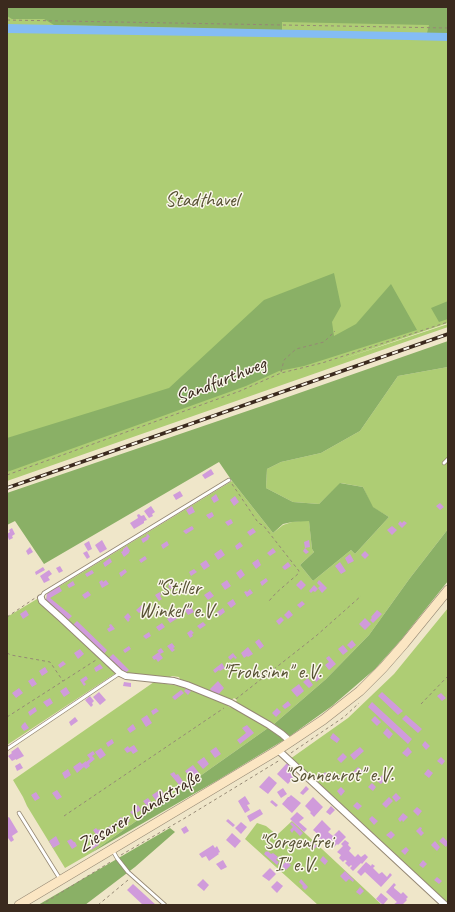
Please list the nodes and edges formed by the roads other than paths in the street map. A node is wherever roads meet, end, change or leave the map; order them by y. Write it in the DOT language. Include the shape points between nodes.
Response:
graph roads {
  1 [pos="448,459"];
  2 [pos="444,464"];
  3 [pos="229,480"];
  4 [pos="448,590"];
  5 [pos="39,597"];
  6 [pos="120,673"];
  7 [pos="291,742"];
  8 [pos="7,749"];
  9 [pos="278,750"];
  10 [pos="19,813"];
  11 [pos="112,850"];
  12 [pos="61,880"];
  13 [pos="19,905"];
  14 [pos="165,905"];
  15 [pos="445,905"];
  1 -- 2 [label="lane"];
  3 -- 5 [label="lane"];
  4 -- 7 [label="main road, Ziesarer Landstraße" via="383,668 323,720"];
  5 -- 6 [label="street"];
  6 -- 7 [label="street" via="187,685 231,703 269,725"];
  6 -- 8 [label="lane"];
  7 -- 9 [label="main road, Ziesarer Landstraße"];
  9 -- 11 [label="main road, Ziesarer Landstraße"];
  9 -- 15 [label="street"];
  10 -- 12 [label="lane"];
  11 -- 12 [label="main road, Ziesarer Landstraße"];
  11 -- 14 [label="lane" via="133,876"];
  12 -- 13 [label="main road, Ziesarer Landstraße"];
}
